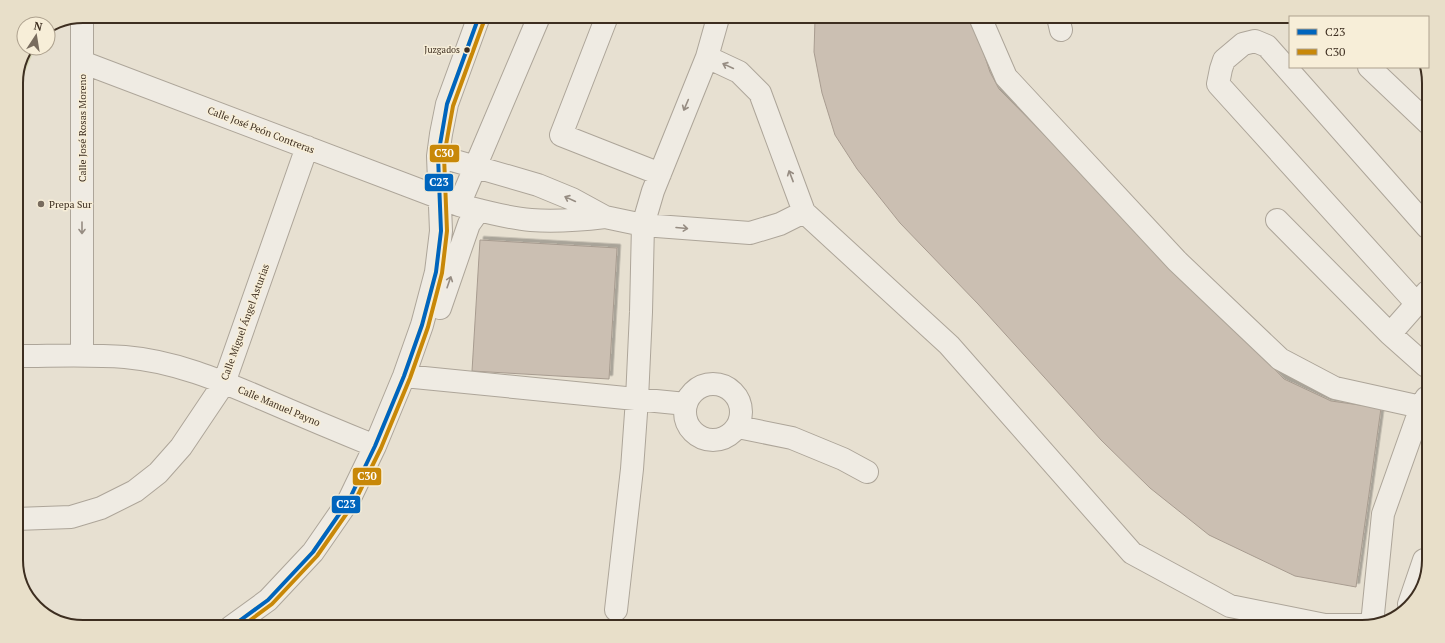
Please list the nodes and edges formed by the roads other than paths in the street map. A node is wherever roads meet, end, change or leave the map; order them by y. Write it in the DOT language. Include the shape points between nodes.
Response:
graph roads {
  1 [pos="82,23"];
  2 [pos="477,23"];
  3 [pos="536,23"];
  4 [pos="604,23"];
  5 [pos="717,23"];
  6 [pos="982,23"];
  7 [pos="707,56"];
  8 [pos="82,62"];
  9 [pos="1370,68"];
  10 [pos="1422,117"];
  11 [pos="307,147"];
  12 [pos="438,156"];
  13 [pos="474,167"];
  14 [pos="660,174"];
  15 [pos="459,204"];
  16 [pos="804,212"];
  17 [pos="604,217"];
  18 [pos="1277,220"];
  19 [pos="1422,221"];
  20 [pos="643,225"];
  21 [pos="1422,298"];
  22 [pos="1390,334"];
  23 [pos="413,352"];
  24 [pos="82,355"];
  25 [pos="23,356"];
  26 [pos="1422,362"];
  27 [pos="404,376"];
  28 [pos="224,383"];
  29 [pos="637,399"];
  30 [pos="686,404"];
  31 [pos="1422,405"];
  32 [pos="1422,410"];
  33 [pos="738,426"];
  34 [pos="375,446"];
  35 [pos="867,472"];
  36 [pos="23,519"];
  37 [pos="1421,568"];
  38 [pos="1414,591"];
  39 [pos="616,610"];
  40 [pos="1371,619"];
  41 [pos="241,620"];
  42 [pos="1304,620"];
  1 -- 8 [label="street, Calle José Rosas Moreno"];
  2 -- 12 [label="street" via="447,104"];
  3 -- 13 [label="street"];
  4 -- 14 [label="street" via="561,135"];
  5 -- 7 [label="street"];
  6 -- 31 [label="street" via="1006,77 1177,261 1280,359 1334,388"];
  7 -- 14 [label="street, one-way"];
  16 -- 7 [label="street, one-way" via="760,93 739,72"];
  8 -- 11 [label="street, Calle José Peón Contreras"];
  8 -- 24 [label="street, Calle José Rosas Moreno, one-way"];
  9 -- 10 [label="street"];
  11 -- 15 [label="street, Calle José Peón Contreras"];
  11 -- 28 [label="street, Calle Miguel Ángel Asturias"];
  12 -- 13 [label="street"];
  12 -- 15 [label="street"];
  13 -- 15 [label="street"];
  17 -- 13 [label="street, one-way" via="572,199 538,185"];
  14 -- 20 [label="street"];
  15 -- 17 [label="street, Calle José Peón Contreras" via="494,214 531,220 568,221"];
  15 -- 23 [label="street" via="441,231 436,272"];
  23 -- 15 [label="street, one-way" via="432,331 469,224"];
  20 -- 16 [label="street, one-way" via="750,233 780,224"];
  16 -- 42 [label="street" via="949,345 1132,553 1230,606"];
  17 -- 20 [label="street"];
  18 -- 22 [label="street"];
  19 -- 21 [label="street" via="1267,46 1255,41 1242,44 1224,60 1218,84"];
  20 -- 29 [label="street"];
  21 -- 22 [label="street"];
  22 -- 26 [label="street"];
  23 -- 27 [label="street"];
  24 -- 25 [label="street, Calle Manuel Payno"];
  24 -- 28 [label="street, Calle Manuel Payno" via="126,357 165,363"];
  27 -- 29 [label="street"];
  27 -- 34 [label="street"];
  28 -- 34 [label="street, Calle Manuel Payno"];
  28 -- 36 [label="street, Calle Miguel Ángel Asturias" via="181,447 158,473 135,491 102,508 71,517"];
  29 -- 30 [label="street"];
  29 -- 39 [label="street"];
  30 -- 33 [label="street" via="687,422 698,436 716,440 732,433"];
  30 -- 33 [label="street" via="699,388 709,384 720,385 736,396 741,416"];
  32 -- 40 [label="street" via="1383,514"];
  33 -- 35 [label="street" via="792,438 837,456"];
  34 -- 41 [label="street" via="349,500 313,552 268,600"];
  37 -- 38 [label="street"];
}
